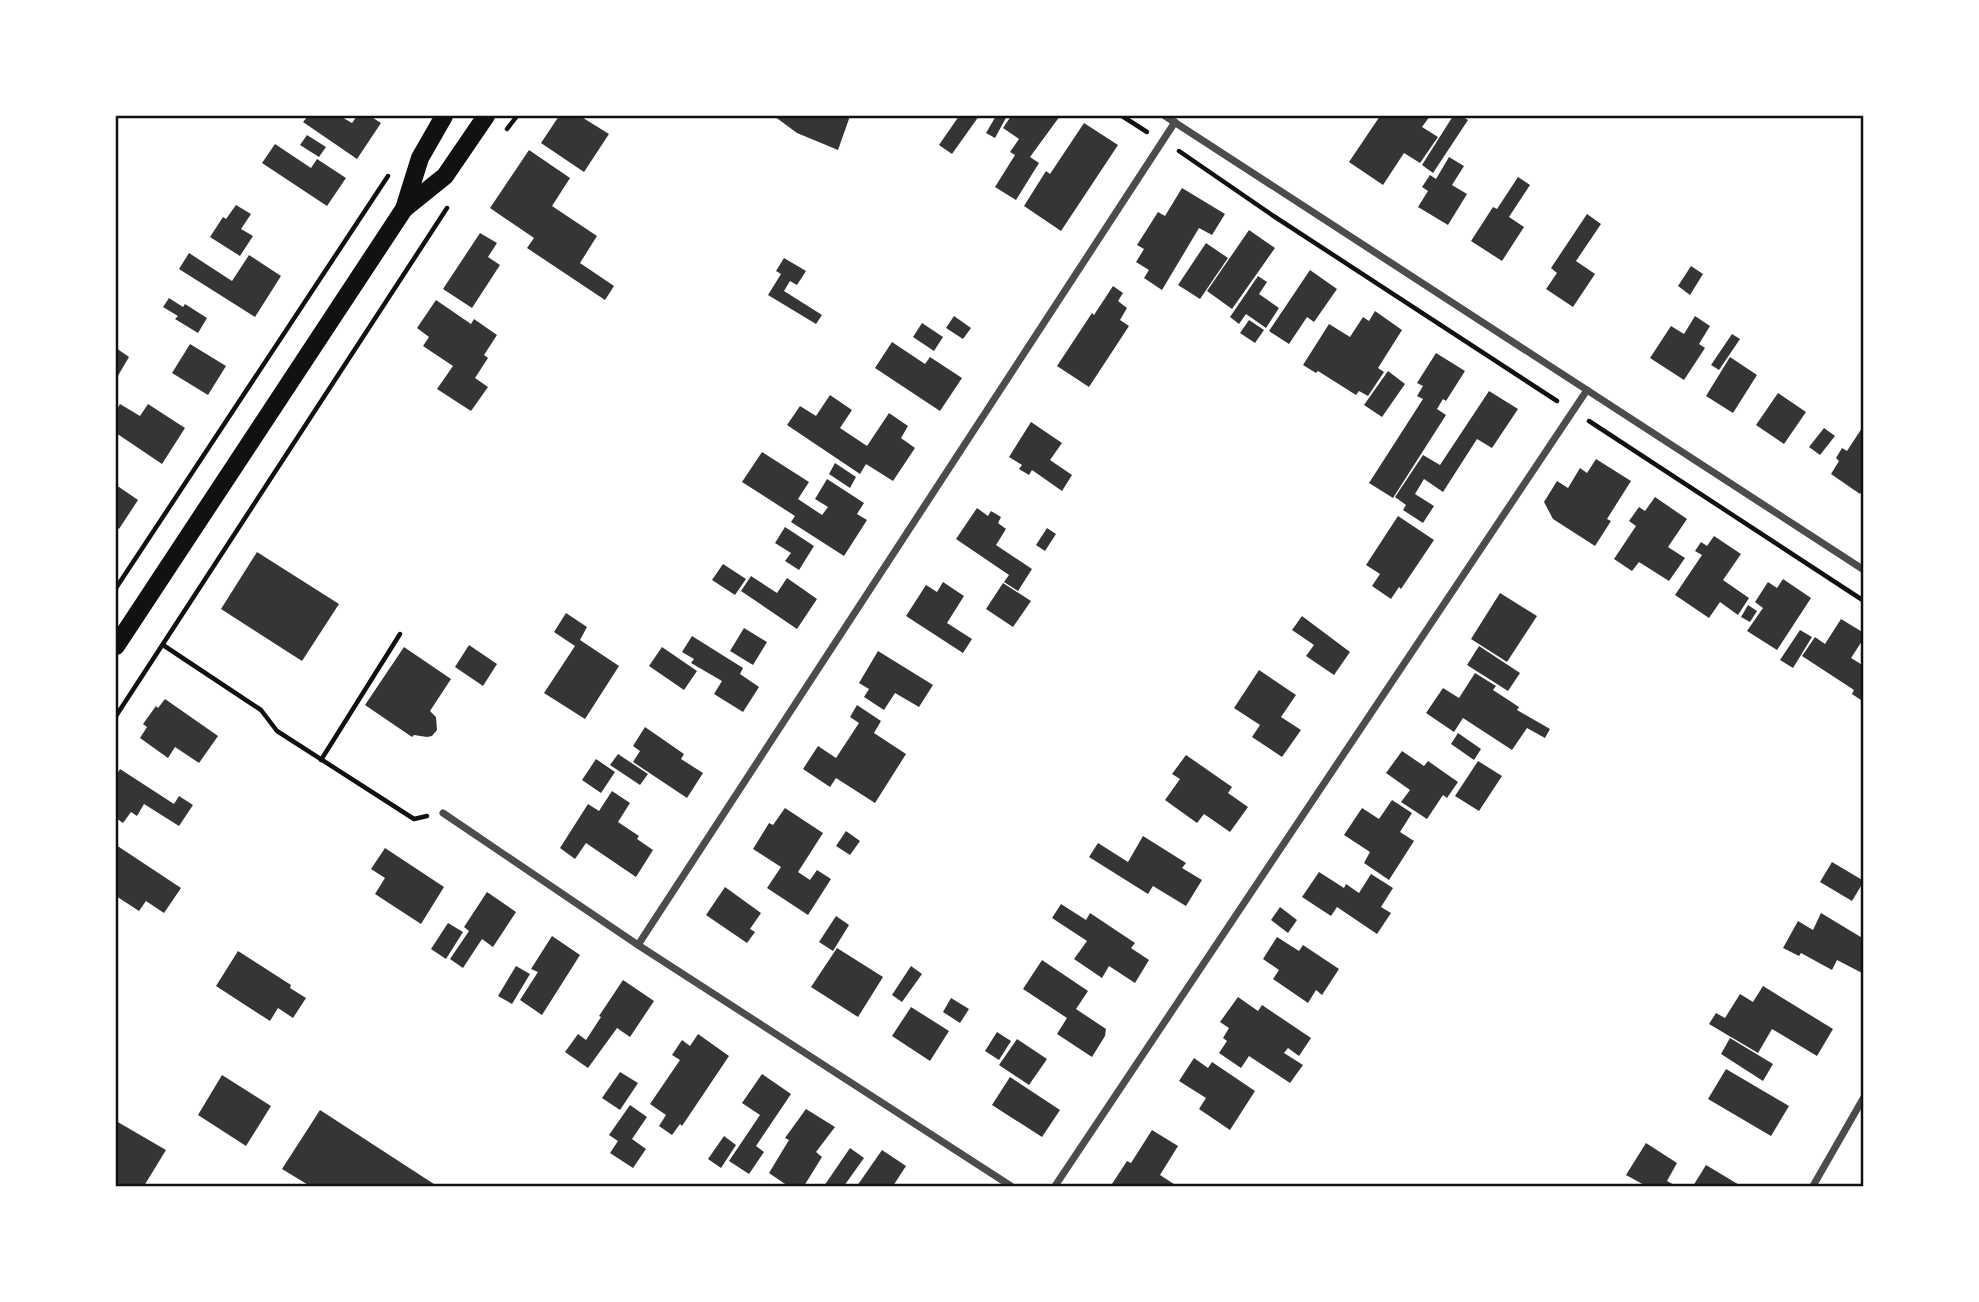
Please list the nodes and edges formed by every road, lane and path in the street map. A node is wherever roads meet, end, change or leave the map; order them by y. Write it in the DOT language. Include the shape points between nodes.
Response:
graph roads {
  1 [pos="444,116"];
  2 [pos="486,116"];
  3 [pos="517,116"];
  4 [pos="1122,116"];
  5 [pos="1165,116"];
  6 [pos="1175,122"];
  7 [pos="1147,132"];
  8 [pos="503,134"];
  9 [pos="1179,151"];
  10 [pos="392,168"];
  11 [pos="452,200"];
  12 [pos="404,209"];
  13 [pos="1587,390"];
  14 [pos="1556,401"];
  15 [pos="1590,421"];
  16 [pos="1864,570"];
  17 [pos="116,588"];
  18 [pos="1864,601"];
  19 [pos="400,634"];
  20 [pos="163,645"];
  21 [pos="116,646"];
  22 [pos="116,716"];
  23 [pos="321,760"];
  24 [pos="443,813"];
  25 [pos="638,945"];
  26 [pos="1864,1097"];
  27 [pos="1011,1186"];
  28 [pos="1055,1186"];
  29 [pos="1813,1186"];
  1 -- 12 [label="main road" via="420,158"];
  2 -- 12 [label="main road" via="444,176"];
  3 -- 8 [label="path"];
  4 -- 7 [label="path"];
  5 -- 6 [label="street"];
  6 -- 13 [label="street"];
  6 -- 25 [label="street"];
  9 -- 14 [label="path"];
  10 -- 17 [label="path"];
  11 -- 20 [label="path"];
  12 -- 21 [label="main road"];
  13 -- 16 [label="street"];
  13 -- 28 [label="street"];
  15 -- 18 [label="path"];
  19 -- 23 [label="path"];
  20 -- 22 [label="path"];
  20 -- 23 [label="path" via="261,710 277,731"];
  23 -- 24 [label="path" via="414,819"];
  24 -- 25 [label="street"];
  25 -- 27 [label="street"];
  26 -- 29 [label="street"];
}
